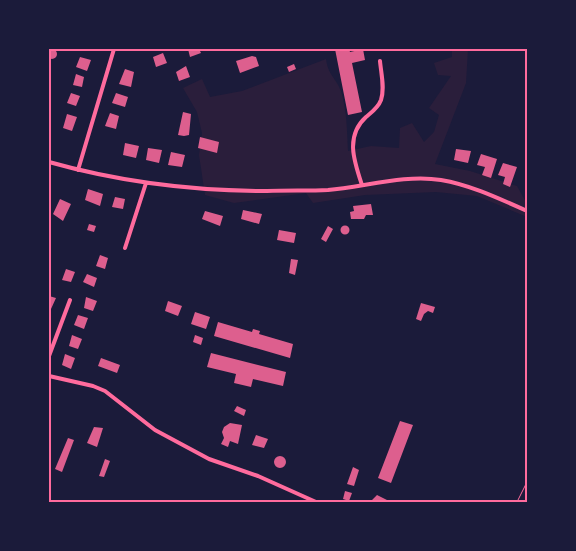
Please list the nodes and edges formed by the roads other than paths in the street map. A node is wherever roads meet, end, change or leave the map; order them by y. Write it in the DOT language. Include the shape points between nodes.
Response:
graph roads {
  1 [pos="114,49"];
  2 [pos="380,62"];
  3 [pos="49,162"];
  4 [pos="78,170"];
  5 [pos="146,183"];
  6 [pos="362,185"];
  7 [pos="527,211"];
  8 [pos="125,248"];
  9 [pos="70,300"];
  10 [pos="49,356"];
  11 [pos="49,376"];
  12 [pos="316,502"];
  1 -- 4 [label="street"];
  2 -- 6 [label="street" via="381,99 378,107 356,126 352,140 353,158"];
  3 -- 4 [label="street"];
  4 -- 5 [label="street"];
  5 -- 6 [label="street" via="228,190 328,190"];
  5 -- 8 [label="street"];
  6 -- 7 [label="street" via="440,180 465,186"];
  9 -- 10 [label="street"];
  11 -- 12 [label="street" via="105,391 155,430 209,459"];
}
